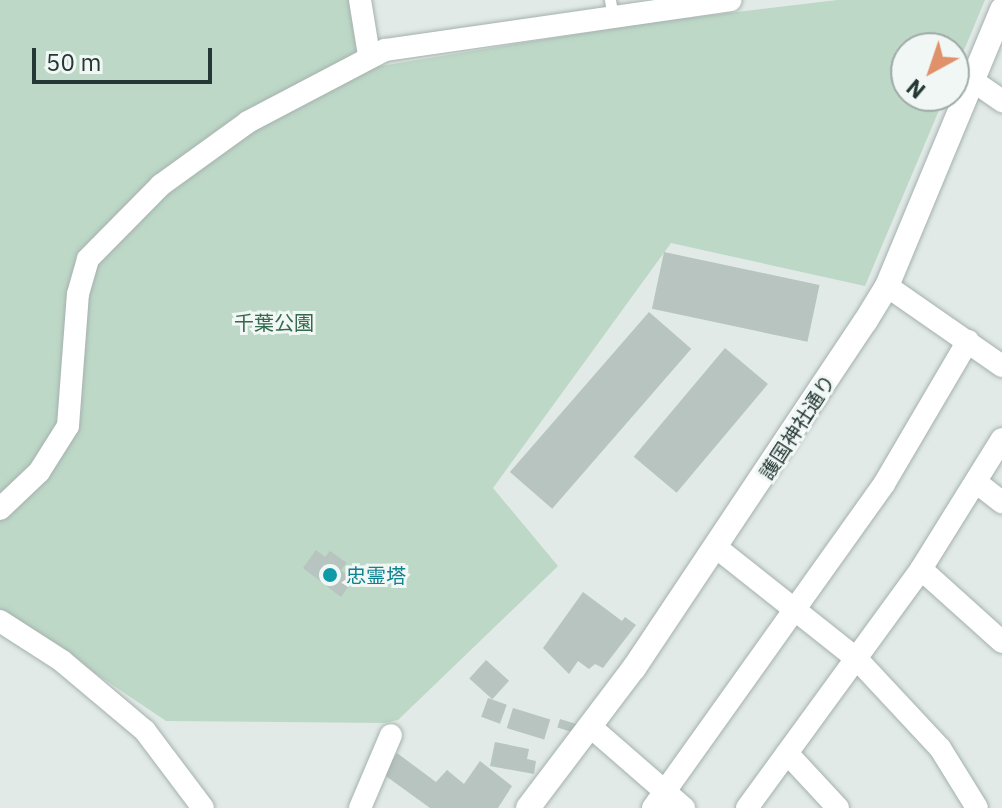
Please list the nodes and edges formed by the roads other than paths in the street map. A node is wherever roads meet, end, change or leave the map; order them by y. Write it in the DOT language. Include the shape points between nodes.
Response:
graph roads {
  1 [pos="360,0"];
  2 [pos="730,0"];
  3 [pos="611,8"];
  4 [pos="1002,10"];
  5 [pos="369,55"];
  6 [pos="972,80"];
  7 [pos="1002,101"];
  8 [pos="887,286"];
  9 [pos="968,341"];
  10 [pos="1002,366"];
  11 [pos="1002,439"];
  12 [pos="976,482"];
  13 [pos="1002,502"];
  14 [pos="0,509"];
  15 [pos="717,548"];
  16 [pos="921,569"];
  17 [pos="794,609"];
  18 [pos="0,621"];
  19 [pos="1002,642"];
  20 [pos="856,658"];
  21 [pos="592,728"];
  22 [pos="391,735"];
  23 [pos="787,753"];
  24 [pos="659,799"];
  25 [pos="203,808"];
  26 [pos="360,808"];
  27 [pos="528,808"];
  28 [pos="684,808"];
  29 [pos="747,808"];
  30 [pos="838,808"];
  31 [pos="977,808"];
  1 -- 5 [label="street"];
  2 -- 3 [label="street"];
  3 -- 5 [label="street"];
  4 -- 6 [label="street, 護国神社通り"];
  5 -- 14 [label="street" via="248,122 161,185 104,239 88,259 78,294 68,426 39,472"];
  6 -- 7 [label="street"];
  6 -- 8 [label="street, 護国神社通り"];
  8 -- 9 [label="street"];
  8 -- 15 [label="street, 護国神社通り"];
  9 -- 10 [label="street"];
  9 -- 17 [label="street" via="884,484"];
  11 -- 12 [label="street"];
  12 -- 13 [label="street"];
  12 -- 16 [label="street"];
  15 -- 17 [label="street"];
  15 -- 21 [label="street, 護国神社通り"];
  16 -- 19 [label="street"];
  16 -- 20 [label="street"];
  17 -- 20 [label="street"];
  17 -- 24 [label="street"];
  18 -- 25 [label="street" via="62,661 145,731"];
  20 -- 23 [label="street"];
  20 -- 31 [label="street" via="940,748"];
  21 -- 24 [label="street"];
  21 -- 27 [label="street, 護国神社通り"];
  22 -- 26 [label="street"];
  23 -- 29 [label="street"];
  23 -- 30 [label="street"];
  24 -- 28 [label="street"];
}
